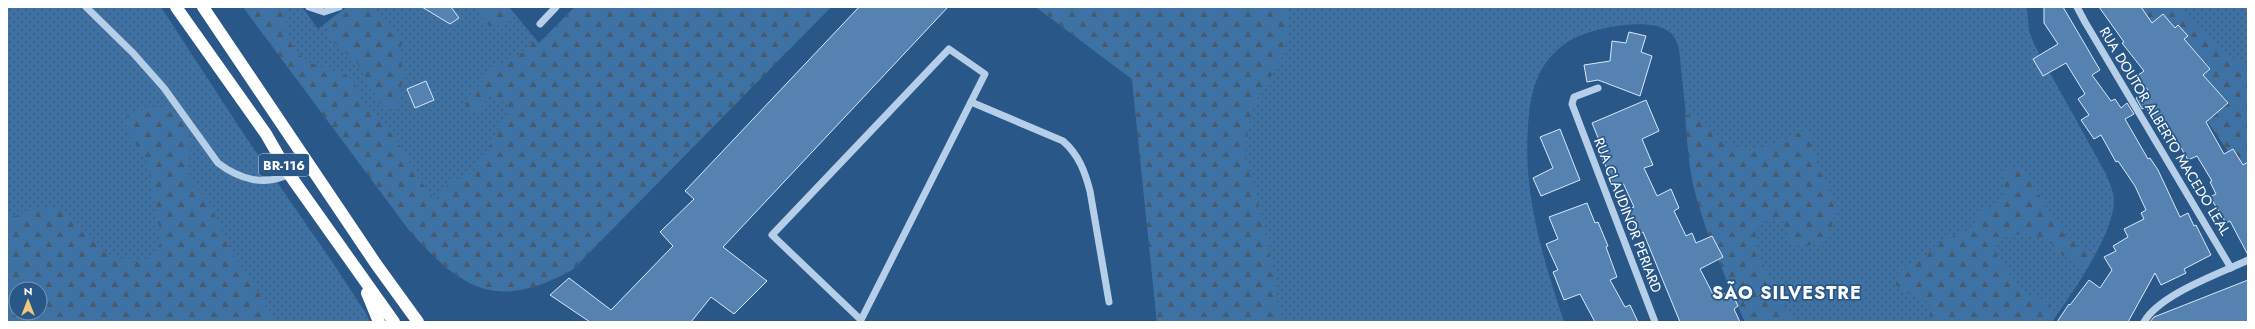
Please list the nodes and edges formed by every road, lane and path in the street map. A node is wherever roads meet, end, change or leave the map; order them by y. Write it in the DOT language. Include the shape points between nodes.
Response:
graph roads {
  1 [pos="86,7"];
  2 [pos="176,7"];
  3 [pos="203,7"];
  4 [pos="309,7"];
  5 [pos="339,7"];
  6 [pos="556,7"];
  7 [pos="2077,7"];
  8 [pos="540,24"];
  9 [pos="1598,88"];
  10 [pos="971,102"];
  11 [pos="288,174"];
  12 [pos="2248,260"];
  13 [pos="2231,268"];
  14 [pos="360,277"];
  15 [pos="1109,302"];
  16 [pos="860,321"];
  17 [pos="379,322"];
  18 [pos="394,322"];
  19 [pos="418,322"];
  20 [pos="1655,322"];
  21 [pos="2144,322"];
  1 -- 11 [label="street" via="164,88 218,164 245,179 273,180"];
  2 -- 11 [label="highway, BR-116" via="266,134"];
  3 -- 19 [label="highway, BR-116"];
  4 -- 5 [label="street" via="319,11 331,11"];
  6 -- 8 [label="street"];
  7 -- 13 [label="street, RUA DOUTOR ALBERTO MACEDO LEAL"];
  9 -- 20 [label="street, RUA CLAUDINOR PERIARD" via="1572,100"];
  10 -- 15 [label="street" via="1063,141 1074,153 1085,173 1090,191"];
  10 -- 16 [label="street"];
  10 -- 16 [label="street" via="985,74 950,49 772,235"];
  11 -- 14 [label="highway, BR-116"];
  12 -- 13 [label="street"];
  13 -- 21 [label="street" via="2168,298 2152,311"];
  14 -- 17 [label="highway"];
  14 -- 18 [label="highway, BR-116"];
}
